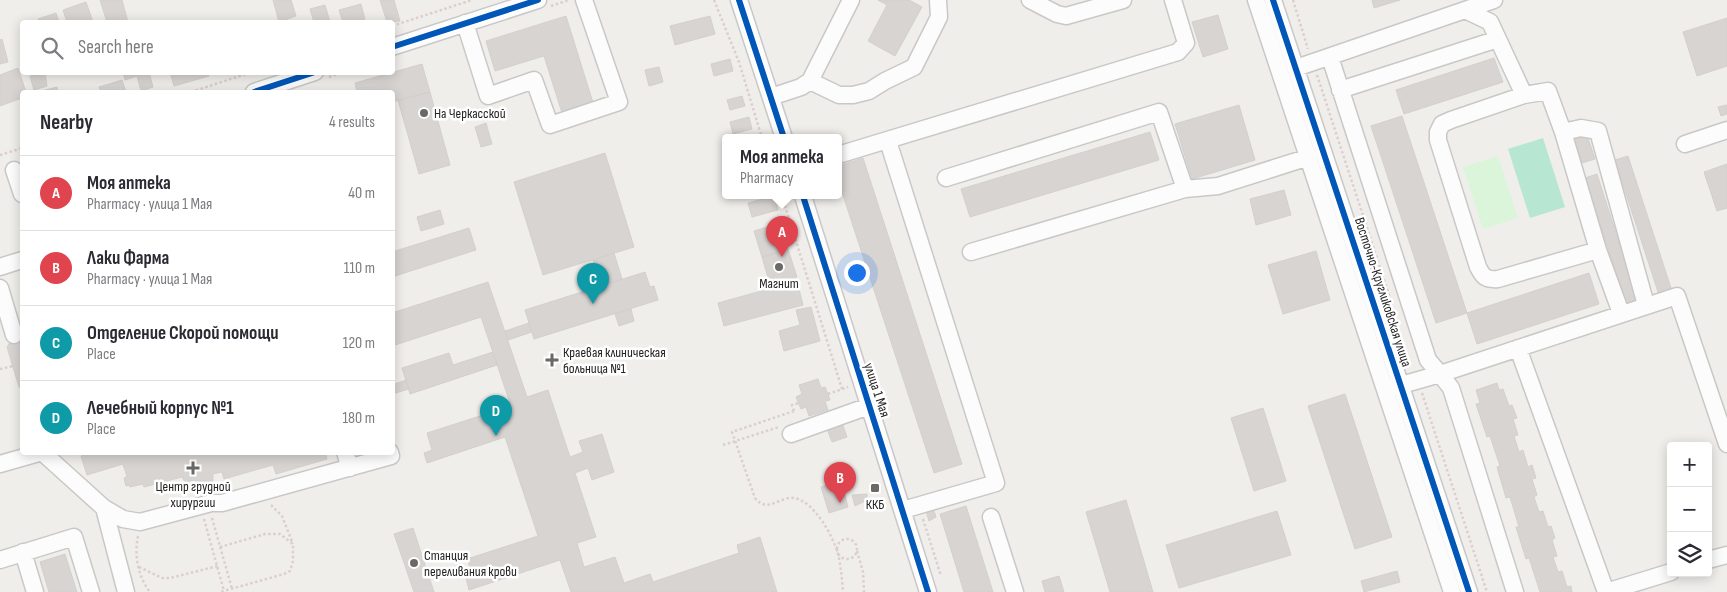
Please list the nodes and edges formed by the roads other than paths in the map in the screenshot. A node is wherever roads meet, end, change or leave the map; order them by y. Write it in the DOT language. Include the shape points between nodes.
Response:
graph roads {
  1 [pos="538,0"];
  2 [pos="584,0"];
  3 [pos="739,0"];
  4 [pos="851,0"];
  5 [pos="938,0"];
  6 [pos="1030,0"];
  7 [pos="1123,0"];
  8 [pos="1173,0"];
  9 [pos="1256,0"];
  10 [pos="1273,0"];
  11 [pos="1494,0"];
  12 [pos="1465,10"];
  13 [pos="465,24"];
  14 [pos="1498,39"];
  15 [pos="395,46"];
  16 [pos="1330,57"];
  17 [pos="1296,68"];
  18 [pos="308,75"];
  19 [pos="810,81"];
  20 [pos="275,89"];
  21 [pos="1340,90"];
  22 [pos="1524,95"];
  23 [pos="770,97"];
  24 [pos="1727,130"];
  25 [pos="1564,132"];
  26 [pos="783,134"];
  27 [pos="888,141"];
  28 [pos="1685,144"];
  29 [pos="842,154"];
  30 [pos="1309,157"];
  31 [pos="12,171"];
  32 [pos="946,178"];
  33 [pos="20,189"];
  34 [pos="1184,189"];
  35 [pos="804,199"];
  36 [pos="1598,250"];
  37 [pos="971,252"];
  38 [pos="20,261"];
  39 [pos="0,267"];
  40 [pos="0,288"];
  41 [pos="1646,305"];
  42 [pos="1620,313"];
  43 [pos="14,334"];
  44 [pos="1518,348"];
  45 [pos="1440,374"];
  46 [pos="1393,388"];
  47 [pos="870,406"];
  48 [pos="786,430"];
  49 [pos="1727,444"];
  50 [pos="32,455"];
  51 [pos="45,455"];
  52 [pos="391,455"];
  53 [pos="348,460"];
  54 [pos="0,464"];
  55 [pos="104,508"];
  56 [pos="903,510"];
  57 [pos="991,517"];
  58 [pos="23,552"];
  59 [pos="1727,555"];
  60 [pos="1712,559"];
  61 [pos="0,560"];
  62 [pos="1667,573"];
  63 [pos="35,592"];
  64 [pos="91,592"];
  65 [pos="126,592"];
  66 [pos="928,592"];
  67 [pos="1015,592"];
  68 [pos="1452,592"];
  69 [pos="1469,592"];
  70 [pos="1515,592"];
  1 -- 13 [label="street"];
  2 -- 13 [label="street" via="619,102 550,125 534,80 488,96"];
  3 -- 23 [label="street"];
  4 -- 19 [label="street"];
  5 -- 19 [label="street" via="939,17 914,68 869,91 853,95 839,95"];
  6 -- 7 [label="street" via="1066,16"];
  8 -- 27 [label="street" via="1186,43 1178,52"];
  9 -- 30 [label="street, Восточно-Кругликовская улица"];
  10 -- 17 [label="street, Восточно-Кругликовская улица"];
  11 -- 12 [label="street"];
  12 -- 14 [label="street" via="1490,22"];
  12 -- 16 [label="street"];
  13 -- 15 [label="street"];
  14 -- 21 [label="street"];
  14 -- 22 [label="street"];
  16 -- 17 [label="street"];
  16 -- 21 [label="street"];
  17 -- 46 [label="street, Восточно-Кругликовская улица"];
  18 -- 20 [label="street"];
  19 -- 23 [label="street"];
  21 -- 45 [label="street" via="1428,360"];
  22 -- 25 [label="street" via="1548,92"];
  22 -- 36 [label="street" via="1451,120 1442,124 1438,132 1482,276 1498,279"];
  23 -- 26 [label="street"];
  24 -- 28 [label="street"];
  25 -- 36 [label="street"];
  25 -- 41 [label="street" via="1581,128 1598,131"];
  27 -- 29 [label="street"];
  27 -- 56 [label="street" via="996,483"];
  30 -- 34 [label="street" via="1218,186"];
  30 -- 46 [label="street, Восточно-Кругликовская улица"];
  31 -- 33 [label="street"];
  32 -- 34 [label="street" via="1159,112"];
  34 -- 37 [label="street"];
  35 -- 47 [label="street, улица 1 Мая"];
  36 -- 42 [label="street"];
  38 -- 39 [label="street"];
  40 -- 43 [label="street"];
  41 -- 42 [label="street"];
  41 -- 49 [label="street" via="1677,296"];
  42 -- 44 [label="street"];
  44 -- 45 [label="street"];
  44 -- 62 [label="street" via="1606,592"];
  45 -- 46 [label="street"];
  45 -- 70 [label="street" via="1451,388"];
  46 -- 68 [label="street, Восточно-Кругликовская улица"];
  46 -- 69 [label="street, Восточно-Кругликовская улица"];
  47 -- 48 [label="street"];
  47 -- 56 [label="street, улица 1 Мая"];
  50 -- 54 [label="street"];
  51 -- 55 [label="street"];
  52 -- 53 [label="street"];
  53 -- 55 [label="street" via="222,503 212,502 140,522 123,519"];
  55 -- 65 [label="street"];
  56 -- 66 [label="street, улица 1 Мая"];
  57 -- 67 [label="street"];
  58 -- 61 [label="street"];
  58 -- 63 [label="street"];
  58 -- 64 [label="street" via="74,537"];
  59 -- 60 [label="street"];
}
